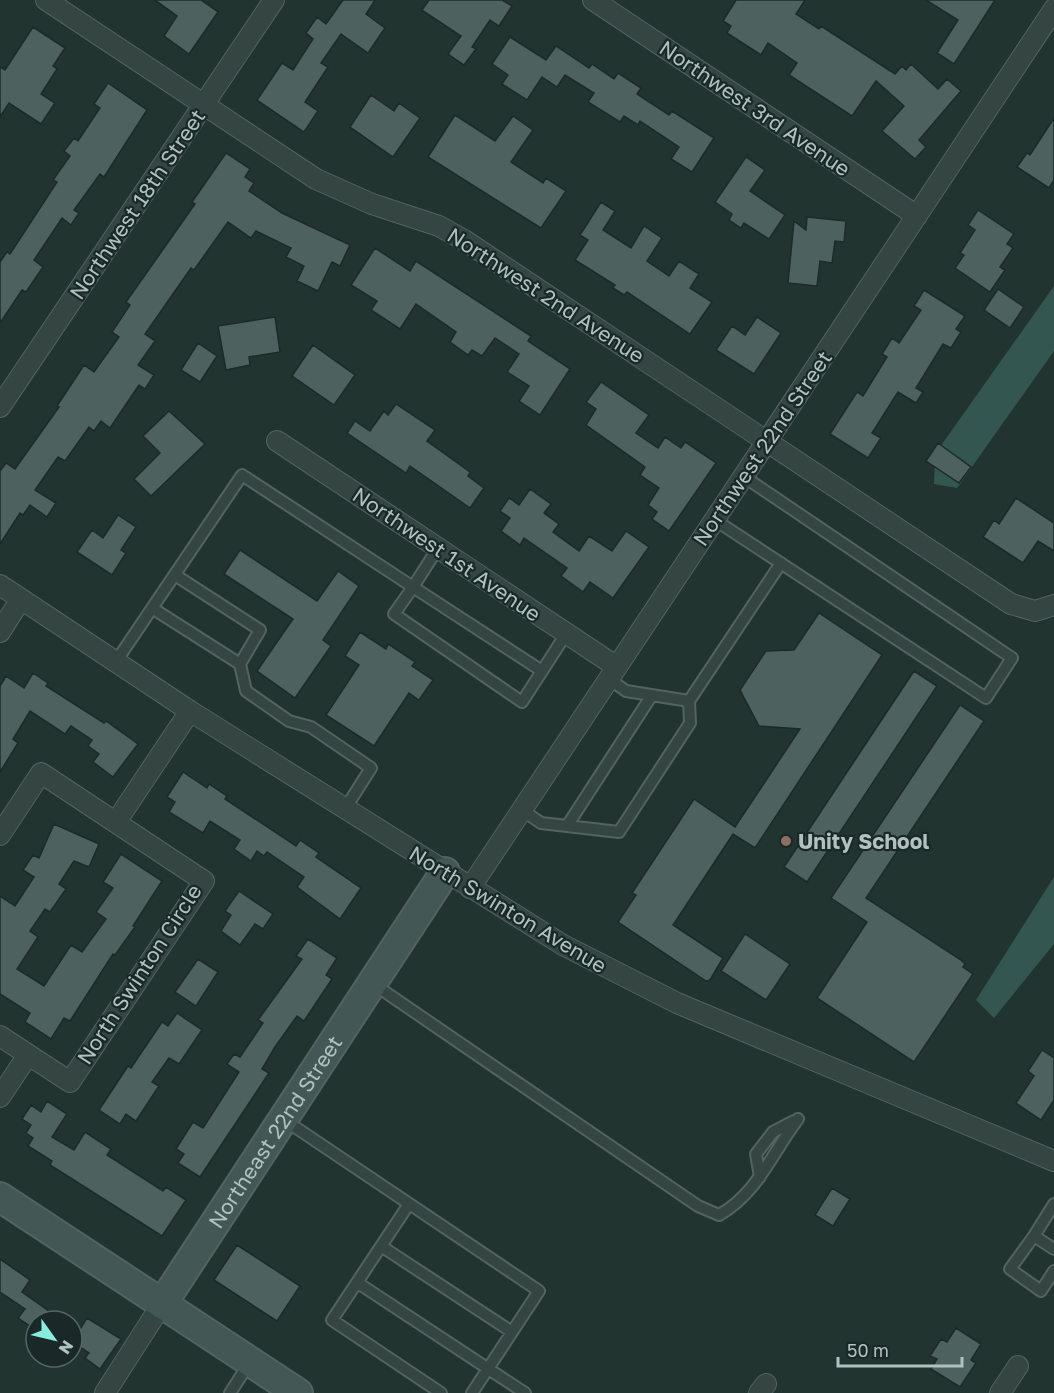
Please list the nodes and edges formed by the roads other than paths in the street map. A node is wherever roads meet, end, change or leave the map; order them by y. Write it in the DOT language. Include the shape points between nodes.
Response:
graph roads {
  1 [pos="46,0"];
  2 [pos="274,0"];
  3 [pos="593,0"];
  4 [pos="1054,9"];
  5 [pos="203,105"];
  6 [pos="916,216"];
  7 [pos="0,407"];
  8 [pos="277,441"];
  9 [pos="766,441"];
  10 [pos="743,476"];
  11 [pos="715,520"];
  12 [pos="438,548"];
  13 [pos="781,563"];
  14 [pos="175,575"];
  15 [pos="0,585"];
  16 [pos="413,587"];
  17 [pos="21,599"];
  18 [pos="1054,605"];
  19 [pos="152,608"];
  20 [pos="0,632"];
  21 [pos="566,634"];
  22 [pos="115,663"];
  23 [pos="240,664"];
  24 [pos="542,671"];
  25 [pos="613,673"];
  26 [pos="652,695"];
  27 [pos="689,700"];
  28 [pos="190,711"];
  29 [pos="345,809"];
  30 [pos="522,810"];
  31 [pos="116,822"];
  32 [pos="567,826"];
  33 [pos="0,835"];
  34 [pos="445,872"];
  35 [pos="470,888"];
  36 [pos="372,982"];
  37 [pos="0,1036"];
  38 [pos="28,1055"];
  39 [pos="0,1097"];
  40 [pos="283,1119"];
  41 [pos="798,1119"];
  42 [pos="1054,1161"];
  43 [pos="0,1197"];
  44 [pos="409,1204"];
  45 [pos="1054,1204"];
  46 [pos="1034,1236"];
  47 [pos="381,1246"];
  48 [pos="1054,1249"];
  49 [pos="1054,1271"];
  50 [pos="358,1283"];
  51 [pos="162,1304"];
  52 [pos="512,1332"];
  53 [pos="250,1362"];
  54 [pos="1018,1366"];
  55 [pos="488,1369"];
  56 [pos="108,1392"];
  57 [pos="230,1393"];
  58 [pos="298,1393"];
  59 [pos="441,1393"];
  60 [pos="472,1393"];
  61 [pos="525,1393"];
  62 [pos="1000,1393"];
  1 -- 5 [label="street, Northwest 2nd Avenue"];
  2 -- 5 [label="street, Northwest 18th Street"];
  3 -- 6 [label="street, Northwest 3rd Avenue"];
  4 -- 6 [label="street, Northwest 22nd Street"];
  5 -- 7 [label="street, Northwest 18th Street"];
  5 -- 9 [label="street, Northwest 2nd Avenue" via="336,190 413,215 464,240"];
  6 -- 9 [label="street, Northwest 22nd Street"];
  8 -- 12 [label="street, Northwest 1st Avenue"];
  9 -- 10 [label="street, Northwest 22nd Street"];
  9 -- 18 [label="street, Northwest 2nd Avenue" via="1011,604 1035,611"];
  10 -- 11 [label="street, Northwest 22nd Street"];
  10 -- 13 [label="lane" via="1012,658 986,698"];
  11 -- 13 [label="lane"];
  11 -- 25 [label="street, Northwest 22nd Street"];
  12 -- 16 [label="lane"];
  12 -- 21 [label="street, Northwest 1st Avenue"];
  13 -- 27 [label="lane"];
  14 -- 16 [label="lane" via="242,475"];
  14 -- 19 [label="lane"];
  14 -- 23 [label="lane" via="260,630"];
  15 -- 17 [label="street, North Swinton Avenue"];
  16 -- 24 [label="lane"];
  16 -- 24 [label="lane" via="394,614 522,702"];
  17 -- 20 [label="street"];
  17 -- 22 [label="street, North Swinton Avenue"];
  19 -- 22 [label="lane"];
  19 -- 23 [label="lane"];
  21 -- 24 [label="lane"];
  21 -- 25 [label="street, Northwest 1st Avenue"];
  22 -- 28 [label="street, North Swinton Avenue"];
  23 -- 29 [label="lane" via="246,691 289,721 311,727 371,768"];
  25 -- 26 [label="lane" via="626,691"];
  25 -- 30 [label="street, Northwest 22nd Street"];
  26 -- 27 [label="lane"];
  26 -- 32 [label="lane"];
  27 -- 32 [label="lane" via="690,723 619,832"];
  28 -- 29 [label="street, North Swinton Avenue"];
  28 -- 31 [label="street"];
  29 -- 34 [label="street, North Swinton Avenue"];
  30 -- 32 [label="lane" via="541,823"];
  30 -- 35 [label="street, Northwest 22nd Street"];
  31 -- 33 [label="street" via="41,773"];
  31 -- 38 [label="street, North Swinton Circle" via="204,881 70,1082"];
  34 -- 35 [label="street, North Swinton Avenue"];
  34 -- 36 [label="street, Northeast 22nd Street"];
  35 -- 42 [label="street, North Swinton Avenue" via="563,945 677,1003"];
  36 -- 40 [label="street, Northeast 22nd Street"];
  36 -- 41 [label="lane" via="698,1206 719,1215 738,1204 760,1177 756,1154 773,1132"];
  37 -- 38 [label="street"];
  38 -- 39 [label="street"];
  40 -- 44 [label="lane"];
  40 -- 51 [label="street, Northeast 22nd Street"];
  43 -- 51 [label="street"];
  44 -- 47 [label="lane"];
  44 -- 52 [label="lane" via="539,1291"];
  45 -- 46 [label="lane"];
  46 -- 48 [label="lane"];
  46 -- 49 [label="lane" via="1010,1269 1041,1291"];
  47 -- 50 [label="lane"];
  47 -- 52 [label="lane"];
  50 -- 55 [label="lane"];
  50 -- 59 [label="lane" via="332,1320"];
  51 -- 53 [label="street"];
  51 -- 56 [label="street, Northeast 22nd Street"];
  52 -- 55 [label="lane"];
  53 -- 57 [label="lane"];
  53 -- 58 [label="street"];
  54 -- 62 [label="street"];
  55 -- 60 [label="lane"];
  55 -- 61 [label="lane"];
}
